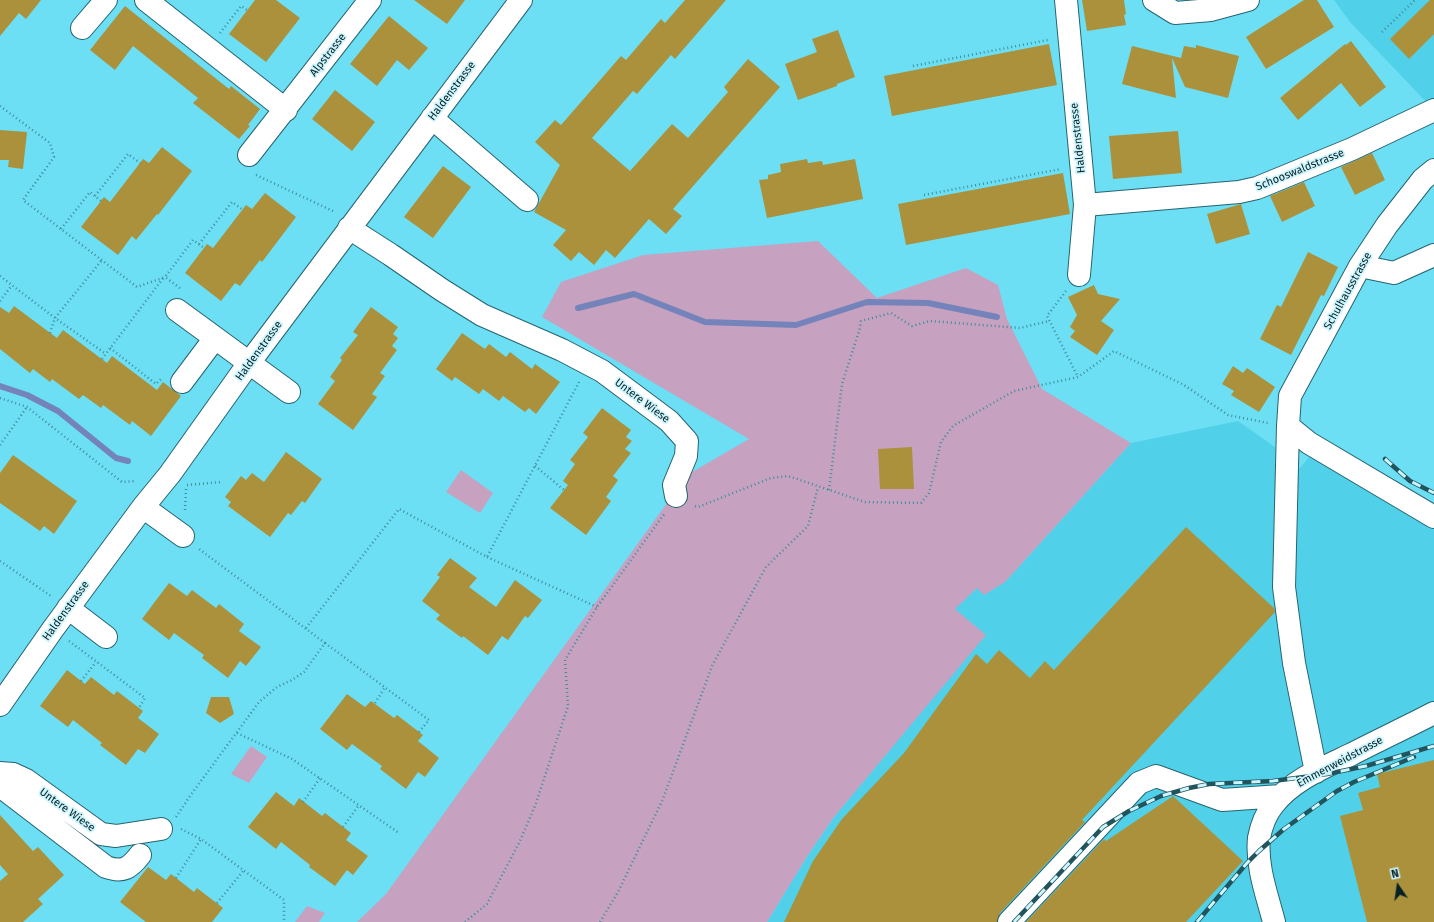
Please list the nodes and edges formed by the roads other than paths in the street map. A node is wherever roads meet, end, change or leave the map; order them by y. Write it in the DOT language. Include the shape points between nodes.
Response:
graph roads {
  1 [pos="106,0"];
  2 [pos="146,0"];
  3 [pos="370,0"];
  4 [pos="521,0"];
  5 [pos="1066,0"];
  6 [pos="1154,0"];
  7 [pos="1248,0"];
  8 [pos="82,28"];
  9 [pos="286,110"];
  10 [pos="1434,110"];
  11 [pos="432,118"];
  12 [pos="250,164"];
  13 [pos="1434,170"];
  14 [pos="527,200"];
  15 [pos="1085,205"];
  16 [pos="343,220"];
  17 [pos="1434,255"];
  18 [pos="1360,266"];
  19 [pos="1079,275"];
  20 [pos="180,300"];
  21 [pos="215,338"];
  22 [pos="249,364"];
  23 [pos="175,382"];
  24 [pos="289,392"];
  25 [pos="1288,426"];
  26 [pos="676,496"];
  27 [pos="143,507"];
  28 [pos="1434,517"];
  29 [pos="183,536"];
  30 [pos="60,603"];
  31 [pos="106,637"];
  32 [pos="1,701"];
  33 [pos="1434,713"];
  34 [pos="1316,772"];
  35 [pos="0,773"];
  36 [pos="0,786"];
  37 [pos="1281,796"];
  38 [pos="166,827"];
  39 [pos="140,855"];
  40 [pos="1009,922"];
  41 [pos="1274,922"];
  1 -- 8 [label="street"];
  2 -- 9 [label="street"];
  3 -- 9 [label="street, Alpstrasse"];
  4 -- 11 [label="street, Haldenstrasse"];
  5 -- 15 [label="street, Haldenstrasse"];
  6 -- 7 [label="street" via="1175,13 1210,10"];
  9 -- 12 [label="street, Alpstrasse"];
  10 -- 15 [label="street, Schooswaldstrasse" via="1352,149 1257,188 1239,192"];
  11 -- 14 [label="street"];
  11 -- 16 [label="street, Haldenstrasse"];
  13 -- 18 [label="street, Schulhausstrasse" via="1423,179 1387,224"];
  15 -- 19 [label="street, Haldenstrasse"];
  16 -- 22 [label="street, Haldenstrasse"];
  16 -- 26 [label="street, Untere Wiese" via="482,315 562,350 602,371 669,421 687,441 686,456 674,485"];
  17 -- 18 [label="street" via="1394,273"];
  18 -- 25 [label="street, Schulhausstrasse" via="1290,396"];
  20 -- 21 [label="street"];
  21 -- 22 [label="street"];
  21 -- 23 [label="street"];
  22 -- 24 [label="street"];
  22 -- 27 [label="street, Haldenstrasse" via="170,474"];
  25 -- 28 [label="street" via="1309,443"];
  25 -- 34 [label="street, Schulhausstrasse" via="1284,587 1294,663"];
  27 -- 29 [label="street"];
  27 -- 30 [label="street, Haldenstrasse"];
  30 -- 31 [label="street"];
  30 -- 32 [label="street, Haldenstrasse" via="53,629"];
  33 -- 34 [label="street, Emmenweidstrasse"];
  34 -- 37 [label="street, Emmenweidstrasse"];
  35 -- 38 [label="street, Untere Wiese" via="13,774 26,780 106,836"];
  36 -- 39 [label="street, Untere Wiese" via="106,867 117,870 127,868 133,865"];
  37 -- 40 [label="street" via="1222,800 1156,776 1139,783"];
  37 -- 41 [label="street, Emmenweidstrasse" via="1266,816 1259,838 1262,875"];
}
